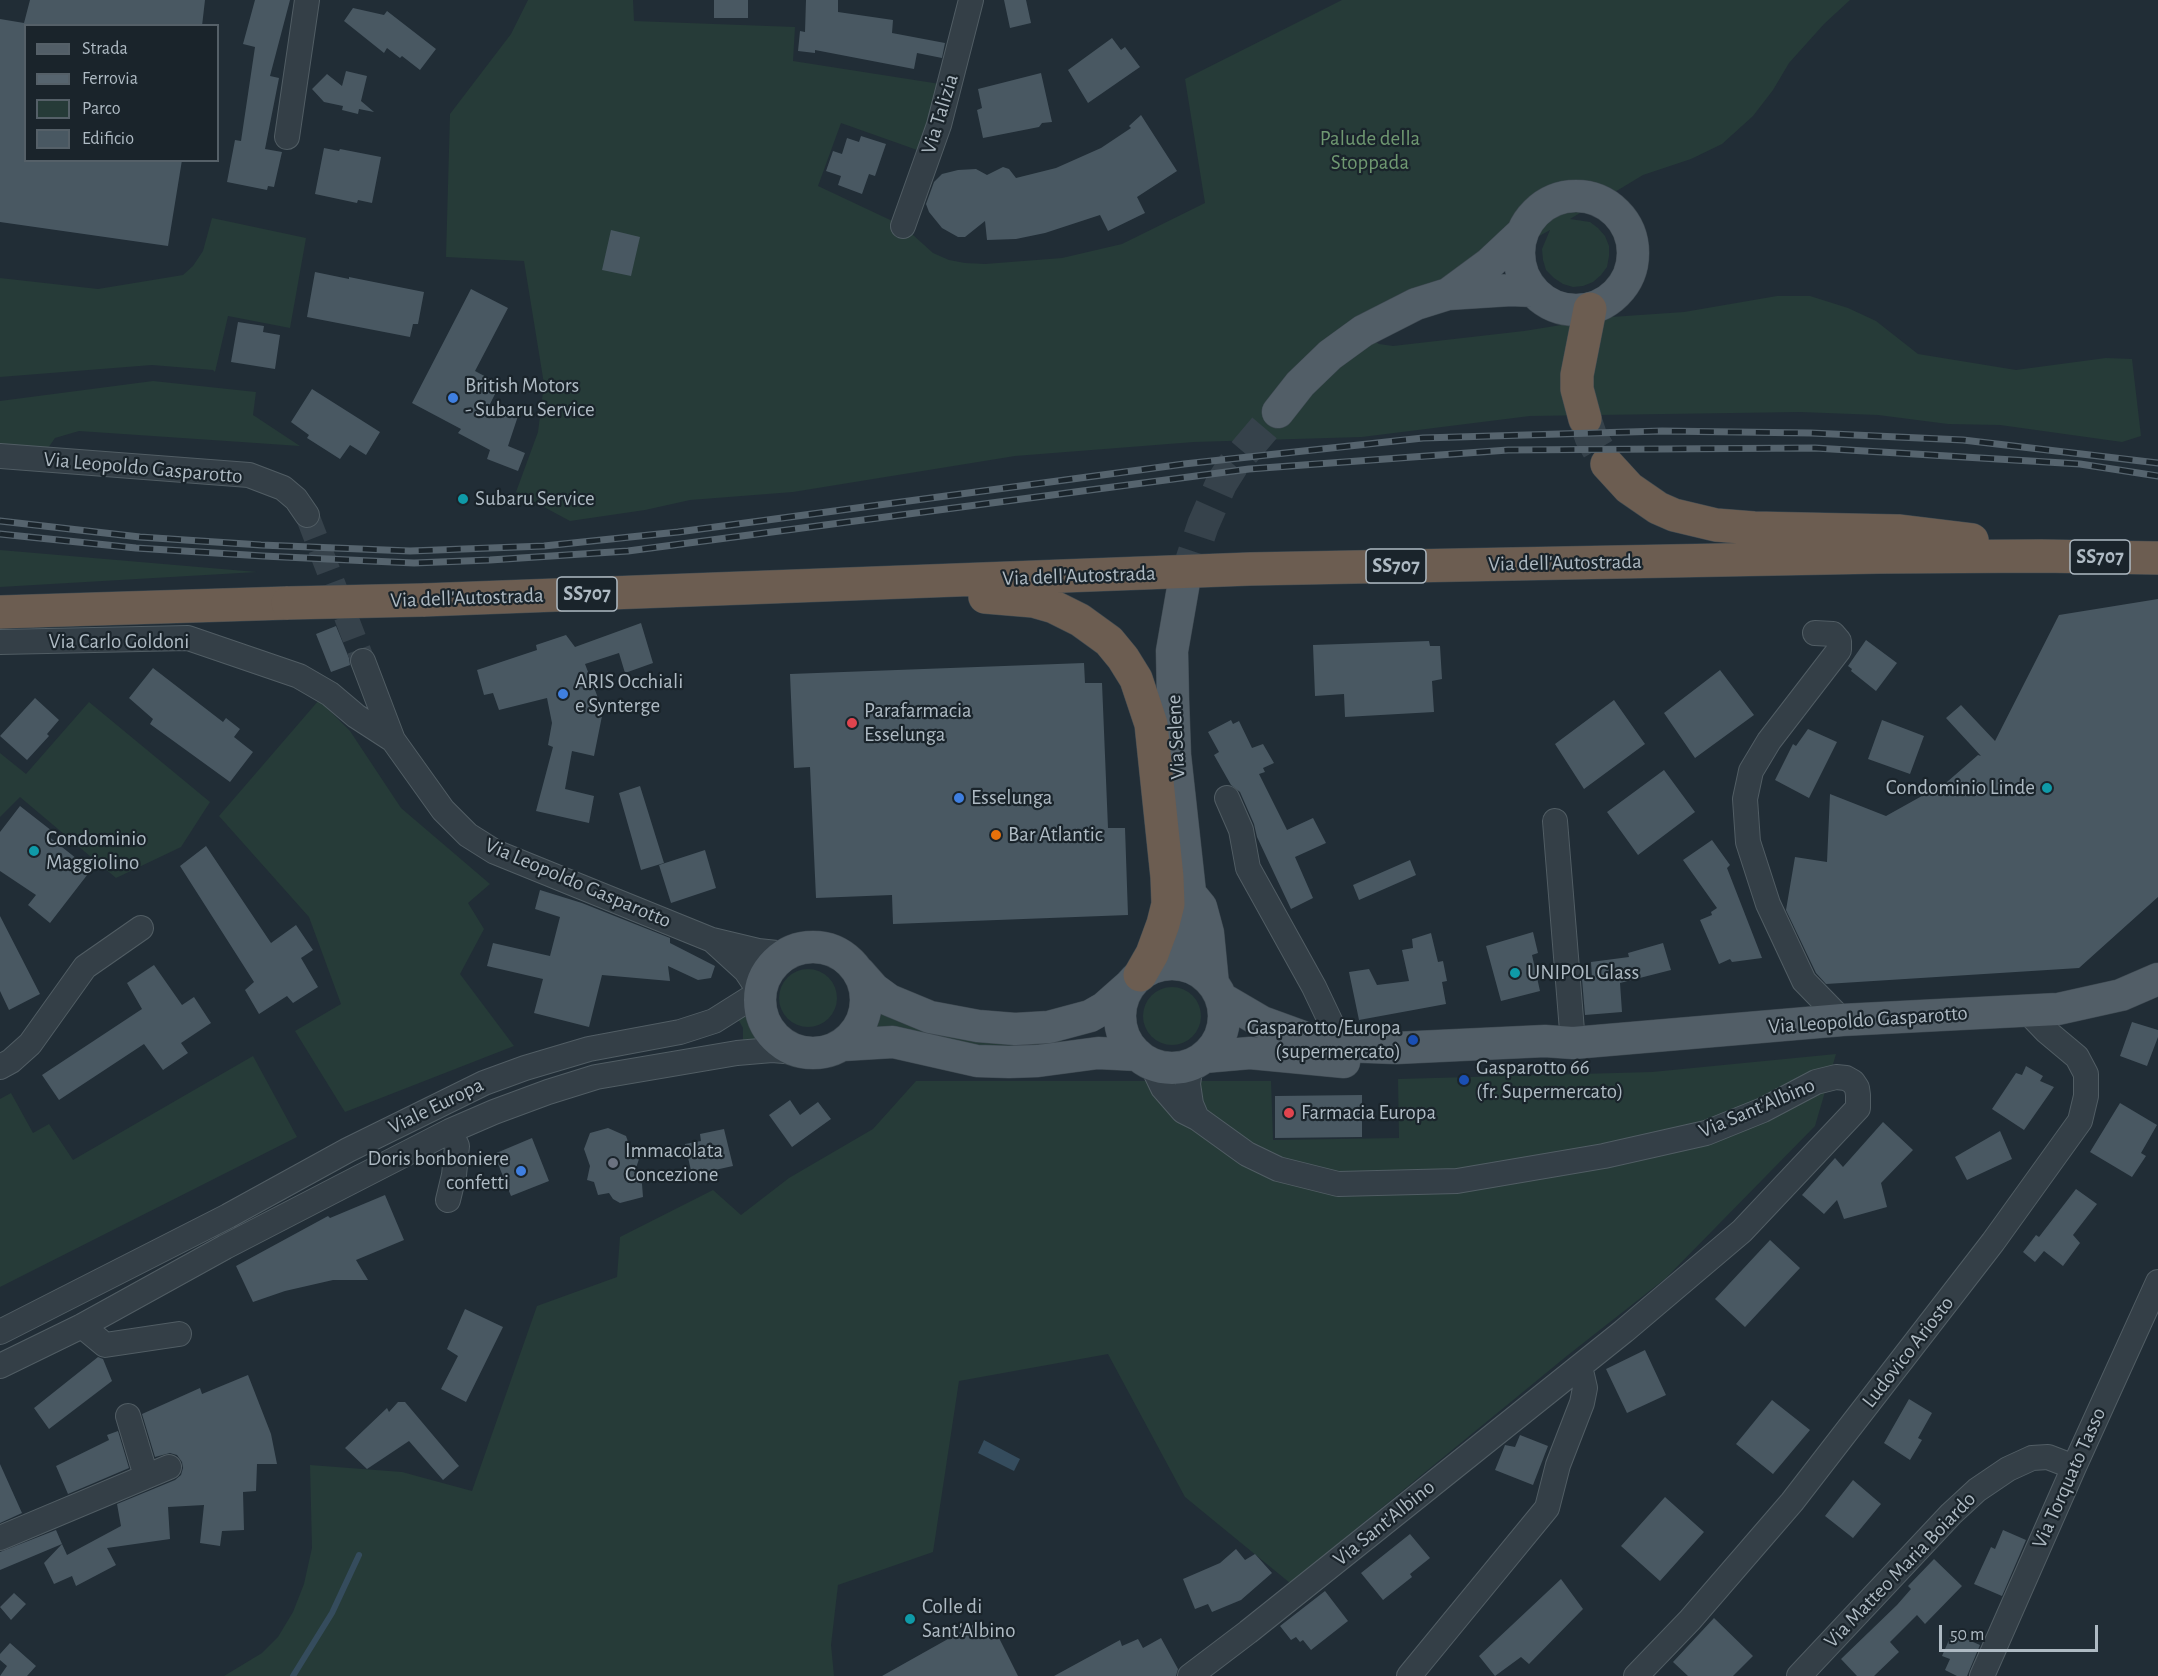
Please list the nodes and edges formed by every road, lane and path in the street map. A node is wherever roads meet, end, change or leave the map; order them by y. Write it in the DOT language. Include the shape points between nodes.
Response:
graph roads {
  1 [pos="307,0"];
  2 [pos="971,0"];
  3 [pos="287,137"];
  4 [pos="903,226"];
  5 [pos="1522,233"];
  6 [pos="1533,291"];
  7 [pos="1448,294"];
  8 [pos="1590,309"];
  9 [pos="1278,412"];
  10 [pos="1585,419"];
  11 [pos="0,456"];
  12 [pos="1607,464"];
  13 [pos="307,515"];
  14 [pos="2041,556"];
  15 [pos="2158,558"];
  16 [pos="1184,582"];
  17 [pos="751,588"];
  18 [pos="0,612"];
  19 [pos="1815,633"];
  20 [pos="0,642"];
  21 [pos="363,661"];
  22 [pos="393,740"];
  23 [pos="1227,798"];
  24 [pos="1555,821"];
  25 [pos="1190,892"];
  26 [pos="141,928"];
  27 [pos="712,940"];
  28 [pos="786,954"];
  29 [pos="1170,964"];
  30 [pos="859,972"];
  31 [pos="2158,979"];
  32 [pos="1135,980"];
  33 [pos="1217,991"];
  34 [pos="760,992"];
  35 [pos="1321,1001"];
  36 [pos="2026,1010"];
  37 [pos="1842,1020"];
  38 [pos="1306,1038"];
  39 [pos="1573,1043"];
  40 [pos="843,1045"];
  41 [pos="1342,1046"];
  42 [pos="797,1052"];
  43 [pos="1144,1059"];
  44 [pos="1198,1061"];
  45 [pos="0,1067"];
  46 [pos="1197,1118"];
  47 [pos="450,1131"];
  48 [pos="448,1200"];
  49 [pos="2158,1282"];
  50 [pos="82,1326"];
  51 [pos="0,1332"];
  52 [pos="179,1334"];
  53 [pos="0,1366"];
  54 [pos="1576,1369"];
  55 [pos="128,1416"];
  56 [pos="168,1467"];
  57 [pos="2073,1467"];
  58 [pos="146,1476"];
  59 [pos="0,1538"];
  60 [pos="1190,1676"];
  61 [pos="1409,1676"];
  62 [pos="1636,1676"];
  63 [pos="1799,1676"];
  64 [pos="1982,1676"];
  1 -- 3 [label="street"];
  2 -- 4 [label="street, Via Talizia" via="939,125"];
  5 -- 6 [label="main road" via="1520,268"];
  5 -- 7 [label="main road"];
  5 -- 8 [label="main road" via="1544,206 1560,198 1578,196 1595,200 1611,208 1623,221 1633,255 1630,272 1613,297"];
  6 -- 7 [label="main road"];
  6 -- 8 [label="main road" via="1555,307"];
  7 -- 9 [label="main road" via="1416,304 1363,331 1300,384"];
  8 -- 10 [label="highway" via="1576,375"];
  11 -- 13 [label="street, Via Leopoldo Gasparotto" via="249,475 283,488"];
  12 -- 14 [label="highway" via="1629,488 1658,508 1716,525 1908,532 1970,540"];
  14 -- 15 [label="highway, Via dell'Autostrada / SS707"];
  14 -- 17 [label="highway, Via dell'Autostrada / SS707" via="1251,569"];
  16 -- 25 [label="main road, Via Selene" via="1172,651 1175,755"];
  17 -- 18 [label="highway, Via dell'Autostrada / SS707, bridge"];
  17 -- 32 [label="highway" via="812,602 981,597 1033,601 1080,620 1109,641 1136,679 1151,724 1167,876 1168,904 1163,924 1152,954"];
  19 -- 37 [label="street" via="1833,634 1839,641 1839,650 1769,741 1751,771 1745,799 1746,820 1748,842 1768,904 1804,981"];
  20 -- 22 [label="street, Via Carlo Goldoni" via="188,638 299,676"];
  21 -- 22 [label="street, Via Leopoldo Gasparotto"];
  22 -- 27 [label="street, Via Leopoldo Gasparotto" via="443,810 468,835 525,864"];
  23 -- 35 [label="street" via="1241,830 1248,868"];
  24 -- 39 [label="street"];
  25 -- 29 [label="main road, Via Selene" via="1187,926"];
  25 -- 33 [label="main road, Via Selene" via="1201,907"];
  26 -- 45 [label="street" via="85,967 30,1044"];
  27 -- 28 [label="street, Via Leopoldo Gasparotto"];
  27 -- 34 [label="street, Via Leopoldo Gasparotto" via="746,971"];
  28 -- 30 [label="main road, Via Leopoldo Gasparotto" via="818,947 848,959"];
  28 -- 34 [label="main road" via="765,977"];
  29 -- 32 [label="main road, Via Leopoldo Gasparotto" via="1154,967"];
  29 -- 33 [label="main road, Via Leopoldo Gasparotto" via="1201,973"];
  30 -- 32 [label="main road, Via Leopoldo Gasparotto" via="889,1000 910,1010 968,1025 1015,1029 1049,1027 1090,1017"];
  30 -- 40 [label="main road" via="867,1003 864,1019"];
  31 -- 36 [label="main road, Via Leopoldo Gasparotto" via="2121,996 2058,1009"];
  32 -- 43 [label="main road" via="1120,1013 1128,1043"];
  33 -- 38 [label="main road, Via Leopoldo Gasparotto" via="1262,1022"];
  33 -- 44 [label="main road" via="1224,1014 1222,1030 1215,1045"];
  34 -- 42 [label="main road, Via Leopoldo Gasparotto" via="764,1022 772,1035"];
  34 -- 51 [label="street, Viale Europa" via="714,1021 695,1028 590,1049 484,1083"];
  35 -- 38 [label="street" via="1316,1029"];
  35 -- 41 [label="street"];
  36 -- 37 [label="main road, Via Leopoldo Gasparotto"];
  36 -- 62 [label="street, Ludovico Ariosto" via="2078,1057 2086,1074 2080,1121 1993,1242 1792,1502"];
  37 -- 39 [label="main road, Via Leopoldo Gasparotto"];
  38 -- 41 [label="main road, Via Leopoldo Gasparotto"];
  39 -- 41 [label="main road, Via Leopoldo Gasparotto"];
  39 -- 44 [label="main road, Via Leopoldo Gasparotto" via="1560,1050 1439,1062 1329,1062 1250,1053"];
  40 -- 42 [label="main road, Via Leopoldo Gasparotto" via="829,1052"];
  40 -- 43 [label="main road, Via Leopoldo Gasparotto" via="893,1042 977,1061 1038,1061 1098,1053"];
  42 -- 47 [label="street, Viale Europa" via="737,1053 596,1077 516,1103"];
  43 -- 44 [label="main road, Via Leopoldo Gasparotto" via="1178,1068"];
  43 -- 46 [label="street, Via Sant'Albino" via="1167,1094 1183,1111"];
  44 -- 46 [label="street" via="1188,1084"];
  46 -- 54 [label="street, Via Sant'Albino" via="1247,1154 1268,1164 1338,1184 1457,1181 1604,1156 1706,1133 1816,1083 1836,1077 1853,1082 1858,1108 1742,1231"];
  47 -- 48 [label="street" via="457,1146"];
  47 -- 50 [label="street, Viale Europa"];
  49 -- 57 [label="street, Via Torquato Tasso"];
  50 -- 52 [label="street" via="105,1345"];
  50 -- 53 [label="street, Viale Europa"];
  54 -- 60 [label="street, Via Sant'Albino"];
  54 -- 61 [label="street" via="1585,1388 1582,1403 1558,1465 1547,1508"];
  55 -- 58 [label="street"];
  56 -- 58 [label="street"];
  57 -- 63 [label="street, Via Matteo Maria Boiardo" via="2048,1457 2032,1458 1977,1490"];
  57 -- 64 [label="street, Via Torquato Tasso"];
  58 -- 59 [label="street"];
}
